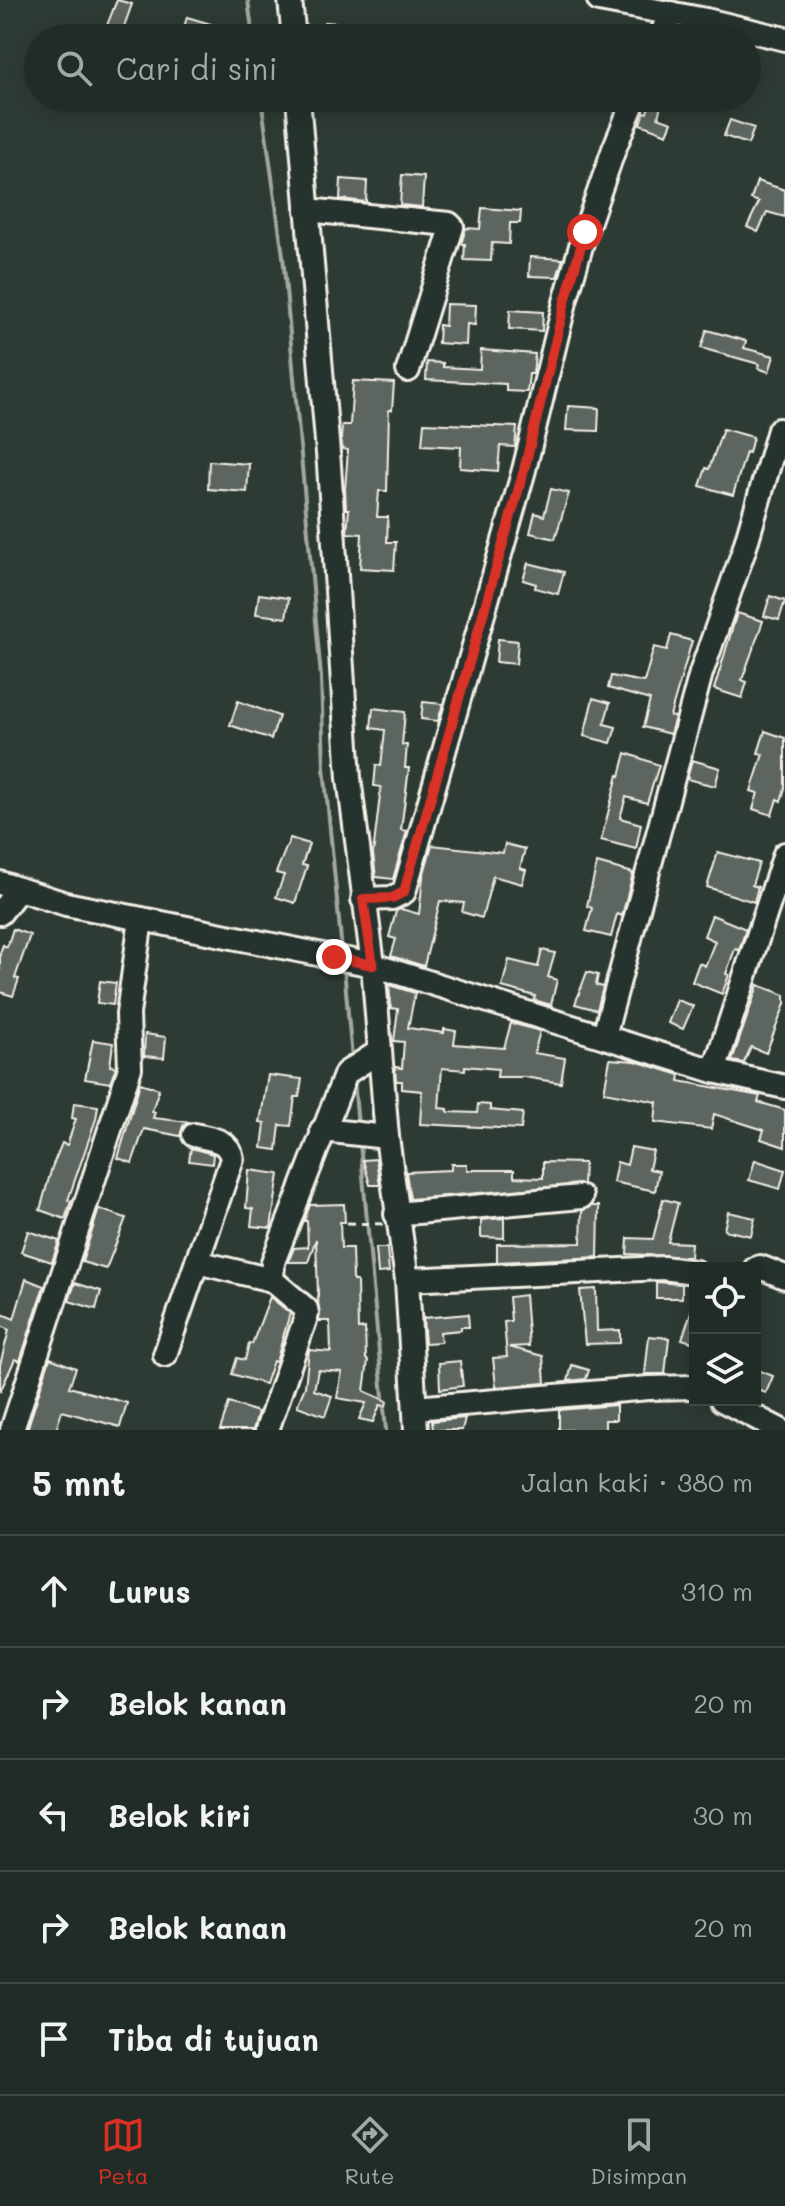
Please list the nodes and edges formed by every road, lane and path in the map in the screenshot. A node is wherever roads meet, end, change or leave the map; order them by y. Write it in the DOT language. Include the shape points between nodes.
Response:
graph roads {
  1 [pos="290,0"];
  2 [pos="599,0"];
  3 [pos="671,13"];
  4 [pos="293,24"];
  5 [pos="666,24"];
  6 [pos="719,24"];
  7 [pos="761,34"];
  8 [pos="785,39"];
  9 [pos="299,112"];
  10 [pos="629,112"];
  11 [pos="307,210"];
  12 [pos="408,370"];
  13 [pos="779,430"];
  14 [pos="785,854"];
  15 [pos="9,886"];
  16 [pos="363,899"];
  17 [pos="0,913"];
  18 [pos="141,919"];
  19 [pos="353,961"];
  20 [pos="604,1036"];
  21 [pos="380,1051"];
  22 [pos="714,1071"];
  23 [pos="785,1087"];
  24 [pos="322,1130"];
  25 [pos="194,1135"];
  26 [pos="367,1136"];
  27 [pos="581,1197"];
  28 [pos="388,1219"];
  29 [pos="347,1223"];
  30 [pos="197,1262"];
  31 [pos="761,1267"];
  32 [pos="689,1271"];
  33 [pos="785,1277"];
  34 [pos="272,1280"];
  35 [pos="407,1280"];
  36 [pos="165,1355"];
  37 [pos="689,1387"];
  38 [pos="734,1406"];
  39 [pos="416,1419"];
  40 [pos="12,1430"];
  41 [pos="267,1430"];
  42 [pos="780,1430"];
  1 -- 4 [label="street"];
  2 -- 3 [label="street"];
  3 -- 5 [label="street"];
  3 -- 6 [label="street"];
  7 -- 8 [label="street"];
  9 -- 11 [label="street"];
  10 -- 16 [label="street" via="581,246 524,470 404,892"];
  11 -- 12 [label="street" via="452,227"];
  11 -- 16 [label="street" via="349,778"];
  13 -- 20 [label="street" via="701,673"];
  14 -- 22 [label="street"];
  15 -- 17 [label="street"];
  15 -- 18 [label="street"];
  16 -- 19 [label="street"];
  18 -- 19 [label="street"];
  18 -- 40 [label="street" via="128,1014 130,1068"];
  19 -- 20 [label="street"];
  19 -- 21 [label="street"];
  20 -- 22 [label="street"];
  21 -- 24 [label="street" via="352,1069"];
  21 -- 26 [label="street"];
  22 -- 23 [label="street"];
  24 -- 26 [label="street"];
  24 -- 34 [label="street" via="273,1262"];
  25 -- 30 [label="street" via="224,1142 232,1155"];
  26 -- 28 [label="street"];
  27 -- 28 [label="street"];
  28 -- 29 [label="path"];
  28 -- 35 [label="street"];
  30 -- 34 [label="street"];
  30 -- 36 [label="street"];
  31 -- 33 [label="street"];
  32 -- 35 [label="street" via="663,1268"];
  34 -- 41 [label="street" via="307,1314"];
  35 -- 39 [label="street"];
  37 -- 39 [label="street"];
  38 -- 42 [label="street"];
}
